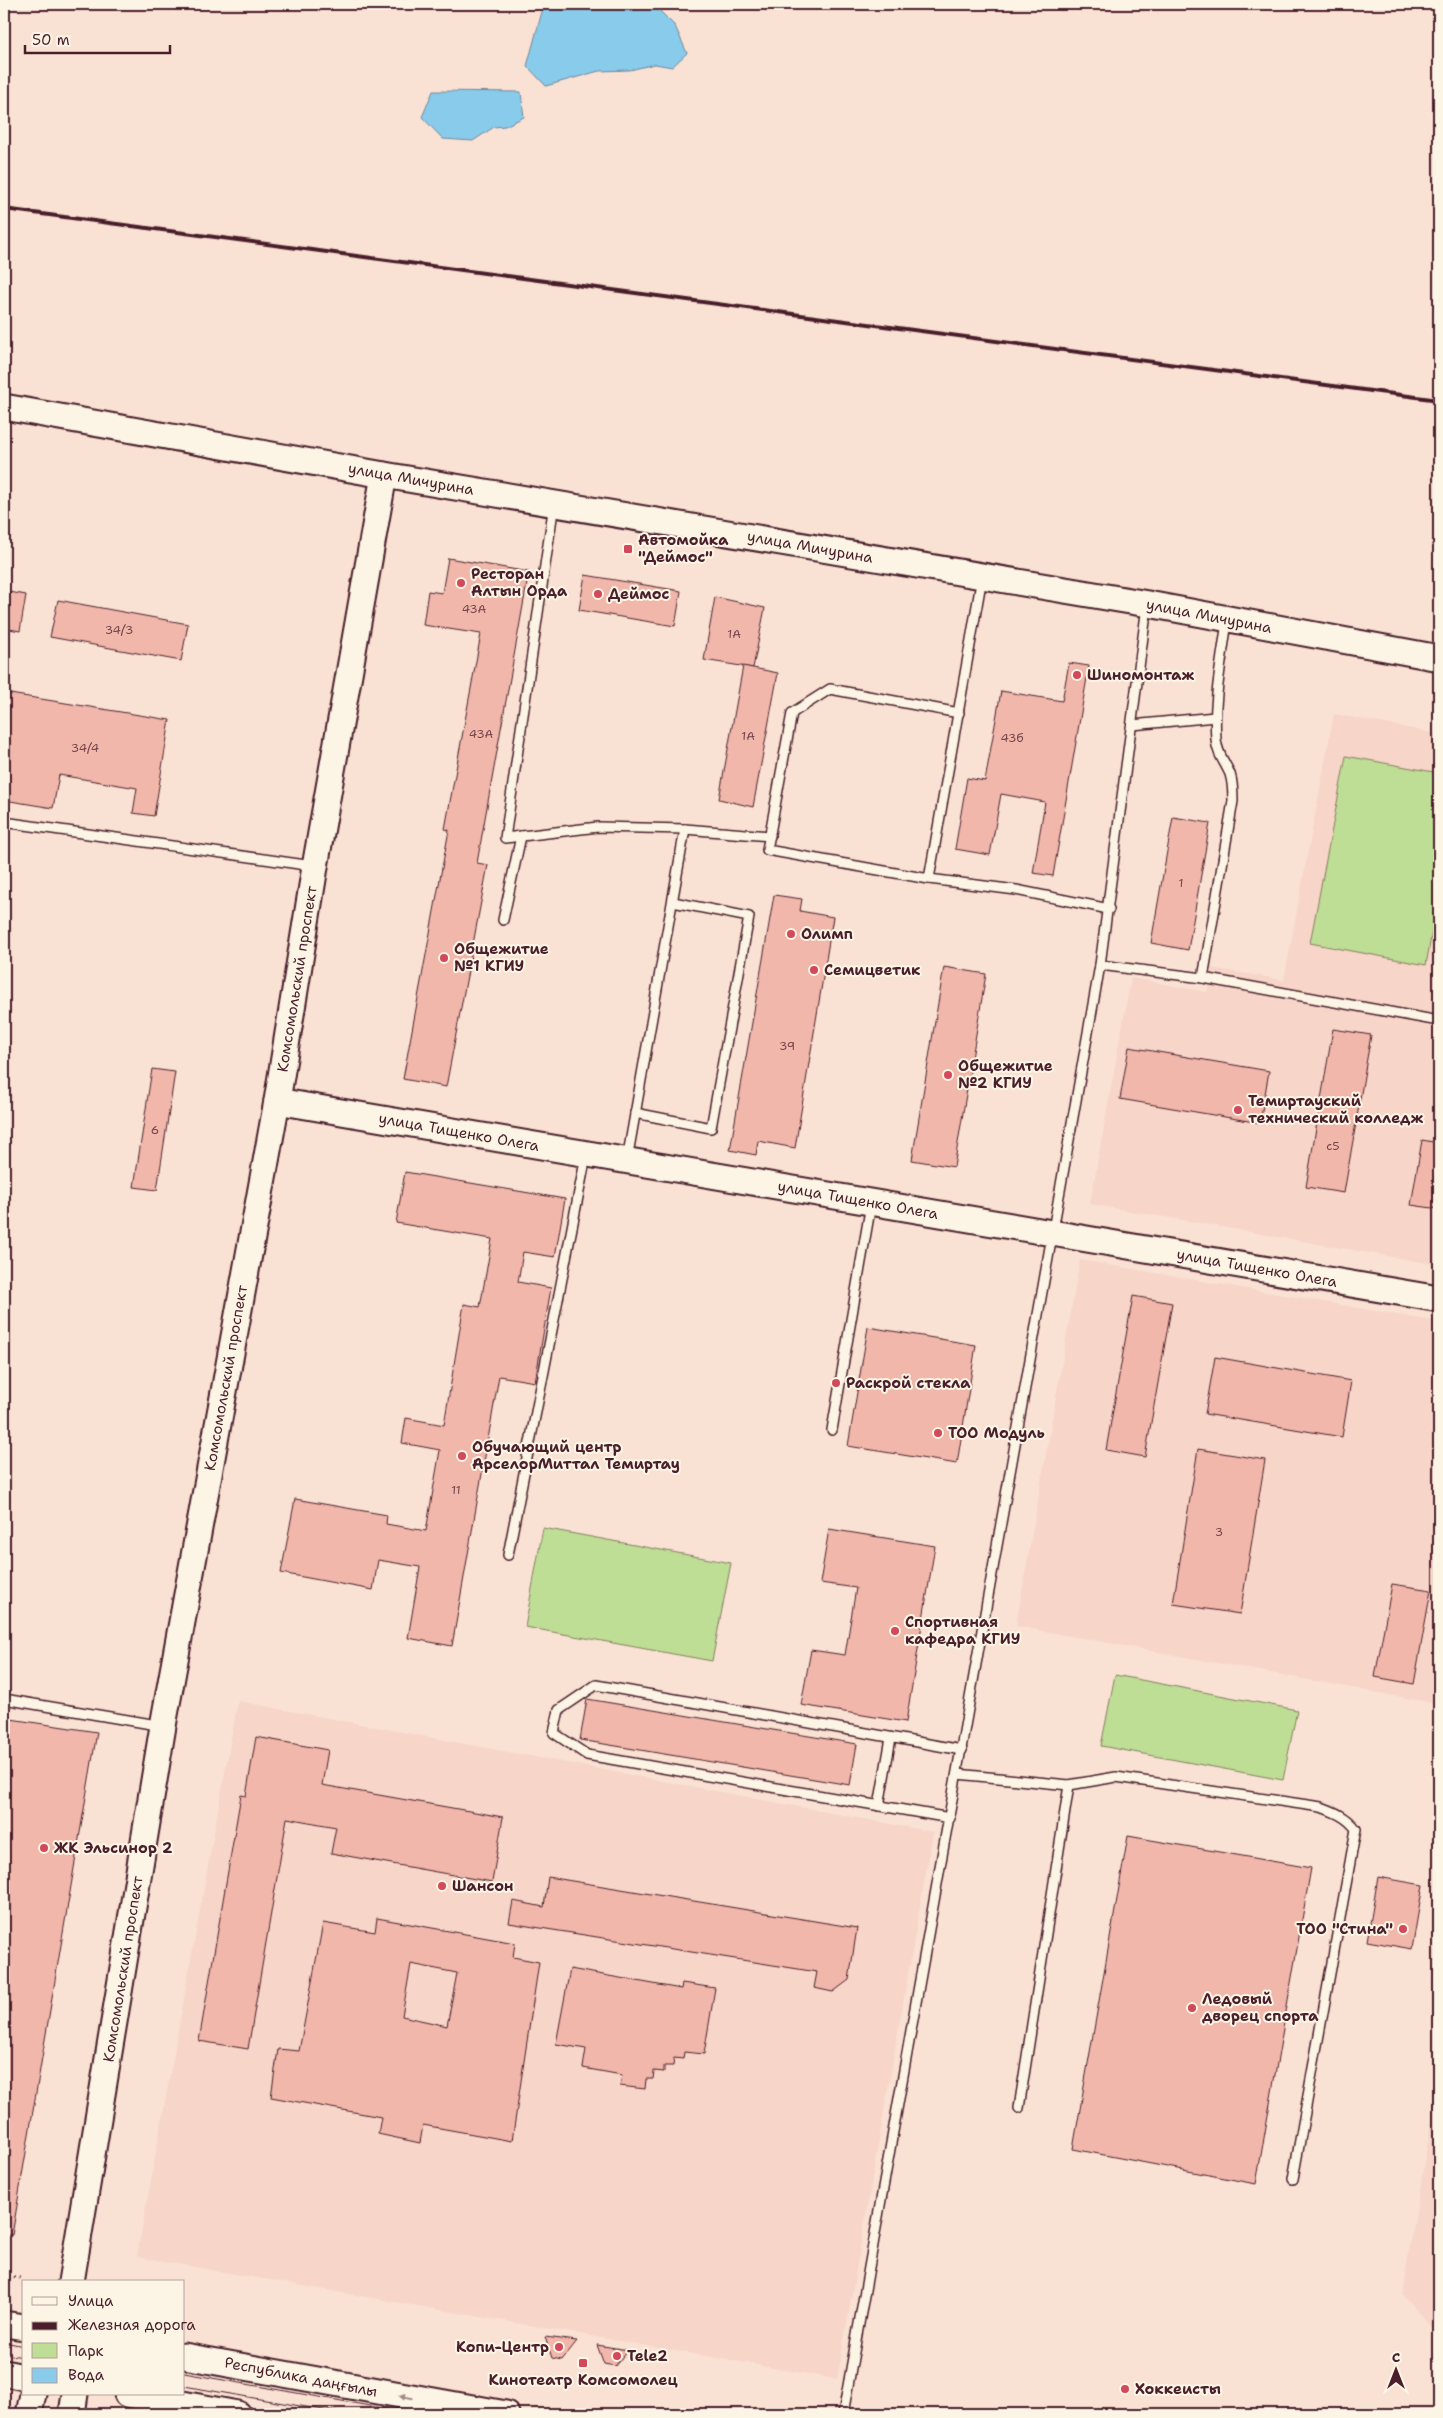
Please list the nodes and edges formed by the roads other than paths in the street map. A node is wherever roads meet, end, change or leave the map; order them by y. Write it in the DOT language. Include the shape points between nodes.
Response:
graph roads {
  1 [pos="4,407"];
  2 [pos="384,475"];
  3 [pos="554,504"];
  4 [pos="982,576"];
  5 [pos="1148,604"];
  6 [pos="1227,620"];
  7 [pos="1439,658"];
  8 [pos="959,713"];
  9 [pos="1216,718"];
  10 [pos="1132,725"];
  11 [pos="4,822"];
  12 [pos="685,829"];
  13 [pos="521,836"];
  14 [pos="770,836"];
  15 [pos="315,867"];
  16 [pos="929,879"];
  17 [pos="673,902"];
  18 [pos="1108,909"];
  19 [pos="503,920"];
  20 [pos="1100,965"];
  21 [pos="1203,978"];
  22 [pos="1439,1021"];
  23 [pos="277,1101"];
  24 [pos="635,1113"];
  25 [pos="586,1154"];
  26 [pos="627,1161"];
  27 [pos="871,1202"];
  28 [pos="1054,1233"];
  29 [pos="1439,1299"];
  30 [pos="832,1430"];
  31 [pos="508,1554"];
  32 [pos="4,1699"];
  33 [pos="163,1726"];
  34 [pos="891,1738"];
  35 [pos="962,1750"];
  36 [pos="958,1774"];
  37 [pos="1069,1785"];
  38 [pos="880,1806"];
  39 [pos="950,1818"];
  40 [pos="1020,2108"];
  41 [pos="1293,2179"];
  42 [pos="72,2280"];
  43 [pos="4,2324"];
  44 [pos="22,2327"];
  45 [pos="185,2356"];
  46 [pos="4,2373"];
  47 [pos="22,2377"];
  48 [pos="33,2396"];
  49 [pos="75,2396"];
  50 [pos="138,2396"];
  51 [pos="30,2414"];
  52 [pos="72,2414"];
  53 [pos="238,2414"];
  54 [pos="506,2414"];
  55 [pos="843,2414"];
  1 -- 2 [label="street, улица Мичурина"];
  2 -- 3 [label="street, улица Мичурина"];
  2 -- 15 [label="street, Комсомольский проспект"];
  3 -- 4 [label="street, улица Мичурина"];
  3 -- 13 [label="lane" via="505,838"];
  4 -- 5 [label="street, улица Мичурина"];
  4 -- 8 [label="lane"];
  5 -- 6 [label="street, улица Мичурина"];
  5 -- 10 [label="lane"];
  6 -- 7 [label="street, улица Мичурина"];
  6 -- 9 [label="lane"];
  8 -- 14 [label="lane" via="830,689 792,713"];
  8 -- 16 [label="lane"];
  9 -- 10 [label="lane"];
  9 -- 21 [label="lane" via="1216,741 1220,760 1233,785 1233,801"];
  10 -- 18 [label="lane"];
  11 -- 15 [label="lane"];
  12 -- 13 [label="lane" via="598,827"];
  12 -- 14 [label="lane"];
  12 -- 17 [label="lane"];
  13 -- 19 [label="lane"];
  14 -- 16 [label="lane" via="767,850"];
  15 -- 23 [label="street, Комсомольский проспект"];
  16 -- 18 [label="lane" via="1016,890"];
  17 -- 24 [label="lane"];
  17 -- 24 [label="lane" via="749,917 715,1108 711,1128"];
  18 -- 20 [label="lane"];
  20 -- 21 [label="lane"];
  20 -- 28 [label="lane"];
  21 -- 22 [label="lane"];
  23 -- 25 [label="street, улица Тищенко Олега"];
  23 -- 33 [label="street, Комсомольский проспект"];
  24 -- 26 [label="lane"];
  25 -- 26 [label="street, улица Тищенко Олега"];
  25 -- 31 [label="lane"];
  26 -- 27 [label="street, улица Тищенко Олега"];
  27 -- 28 [label="street, улица Тищенко Олега"];
  27 -- 30 [label="lane"];
  28 -- 29 [label="street, улица Тищенко Олега"];
  28 -- 35 [label="lane"];
  32 -- 33 [label="lane"];
  33 -- 42 [label="street, Комсомольский проспект"];
  34 -- 35 [label="lane"];
  34 -- 38 [label="lane"];
  34 -- 38 [label="lane" via="596,1685 559,1710 554,1733 587,1755"];
  35 -- 36 [label="lane"];
  36 -- 37 [label="lane"];
  36 -- 39 [label="lane"];
  37 -- 40 [label="lane"];
  37 -- 41 [label="lane" via="1116,1777 1321,1807 1342,1816 1356,1829"];
  38 -- 39 [label="lane"];
  39 -- 55 [label="lane"];
  43 -- 44 [label="street"];
  54 -- 45 [label="street, Республика даңғылы, one-way"];
  46 -- 47 [label="street"];
  48 -- 51 [label="street"];
  49 -- 52 [label="street"];
  50 -- 53 [label="street"];
}
